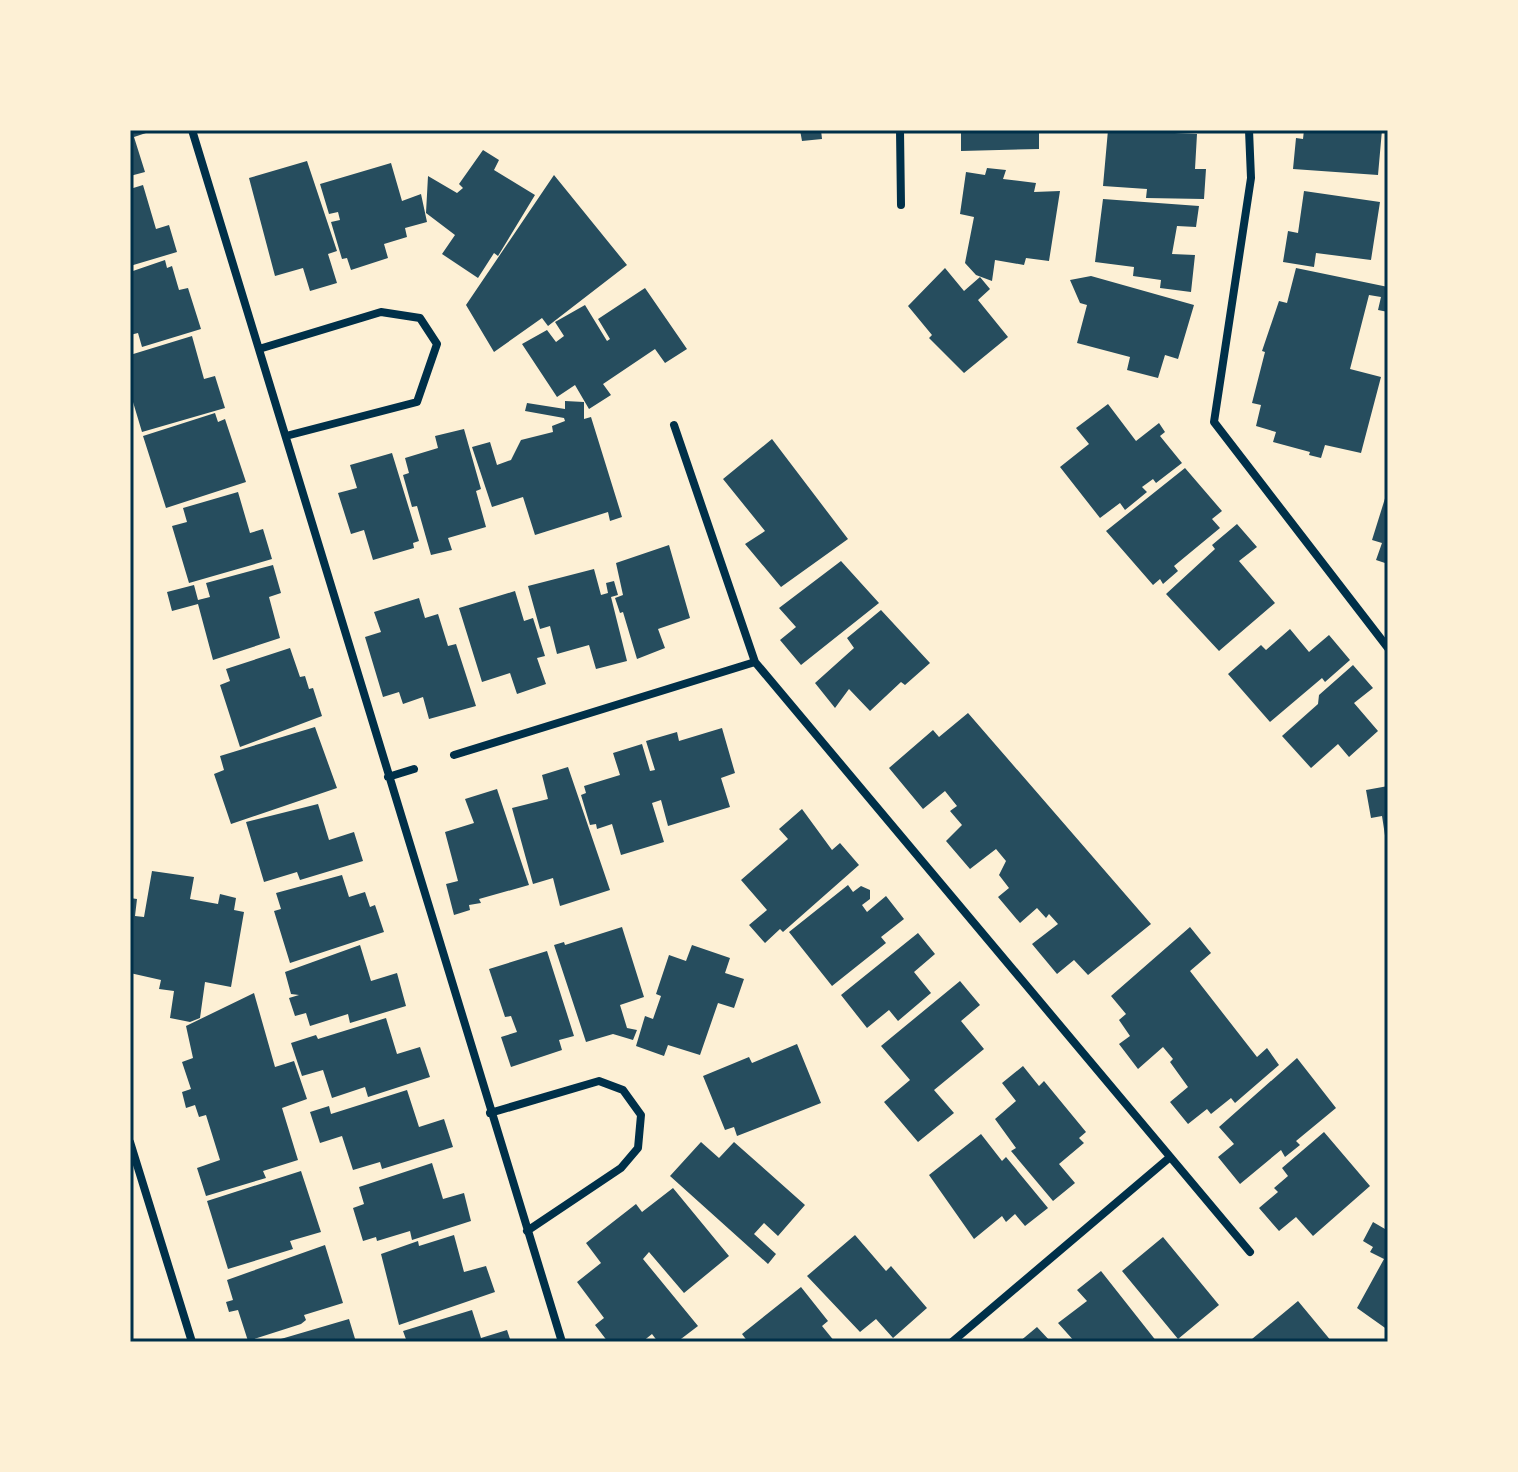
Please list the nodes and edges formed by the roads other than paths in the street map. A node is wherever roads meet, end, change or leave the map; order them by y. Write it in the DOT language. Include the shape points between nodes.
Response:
graph roads {
  1 [pos="192,130"];
  2 [pos="900,130"];
  3 [pos="1249,130"];
  4 [pos="901,205"];
  5 [pos="259,349"];
  6 [pos="674,425"];
  7 [pos="286,436"];
  8 [pos="1388,648"];
  9 [pos="755,662"];
  10 [pos="454,755"];
  11 [pos="414,769"];
  12 [pos="388,777"];
  13 [pos="490,1113"];
  14 [pos="130,1142"];
  15 [pos="1169,1158"];
  16 [pos="527,1231"];
  17 [pos="1250,1252"];
  18 [pos="191,1342"];
  19 [pos="562,1342"];
  20 [pos="952,1342"];
  1 -- 5 [label="street"];
  2 -- 4 [label="street"];
  3 -- 8 [label="street" via="1251,178 1214,422"];
  5 -- 7 [label="street"];
  5 -- 7 [label="street" via="381,312 420,318 437,344 417,402"];
  6 -- 9 [label="street"];
  7 -- 12 [label="street"];
  9 -- 10 [label="street"];
  9 -- 15 [label="street"];
  11 -- 12 [label="street"];
  12 -- 13 [label="street"];
  13 -- 16 [label="street"];
  13 -- 16 [label="street" via="599,1081 623,1090 641,1115 638,1148 621,1168"];
  14 -- 18 [label="street"];
  15 -- 17 [label="street"];
  15 -- 20 [label="street"];
  16 -- 19 [label="street"];
}
